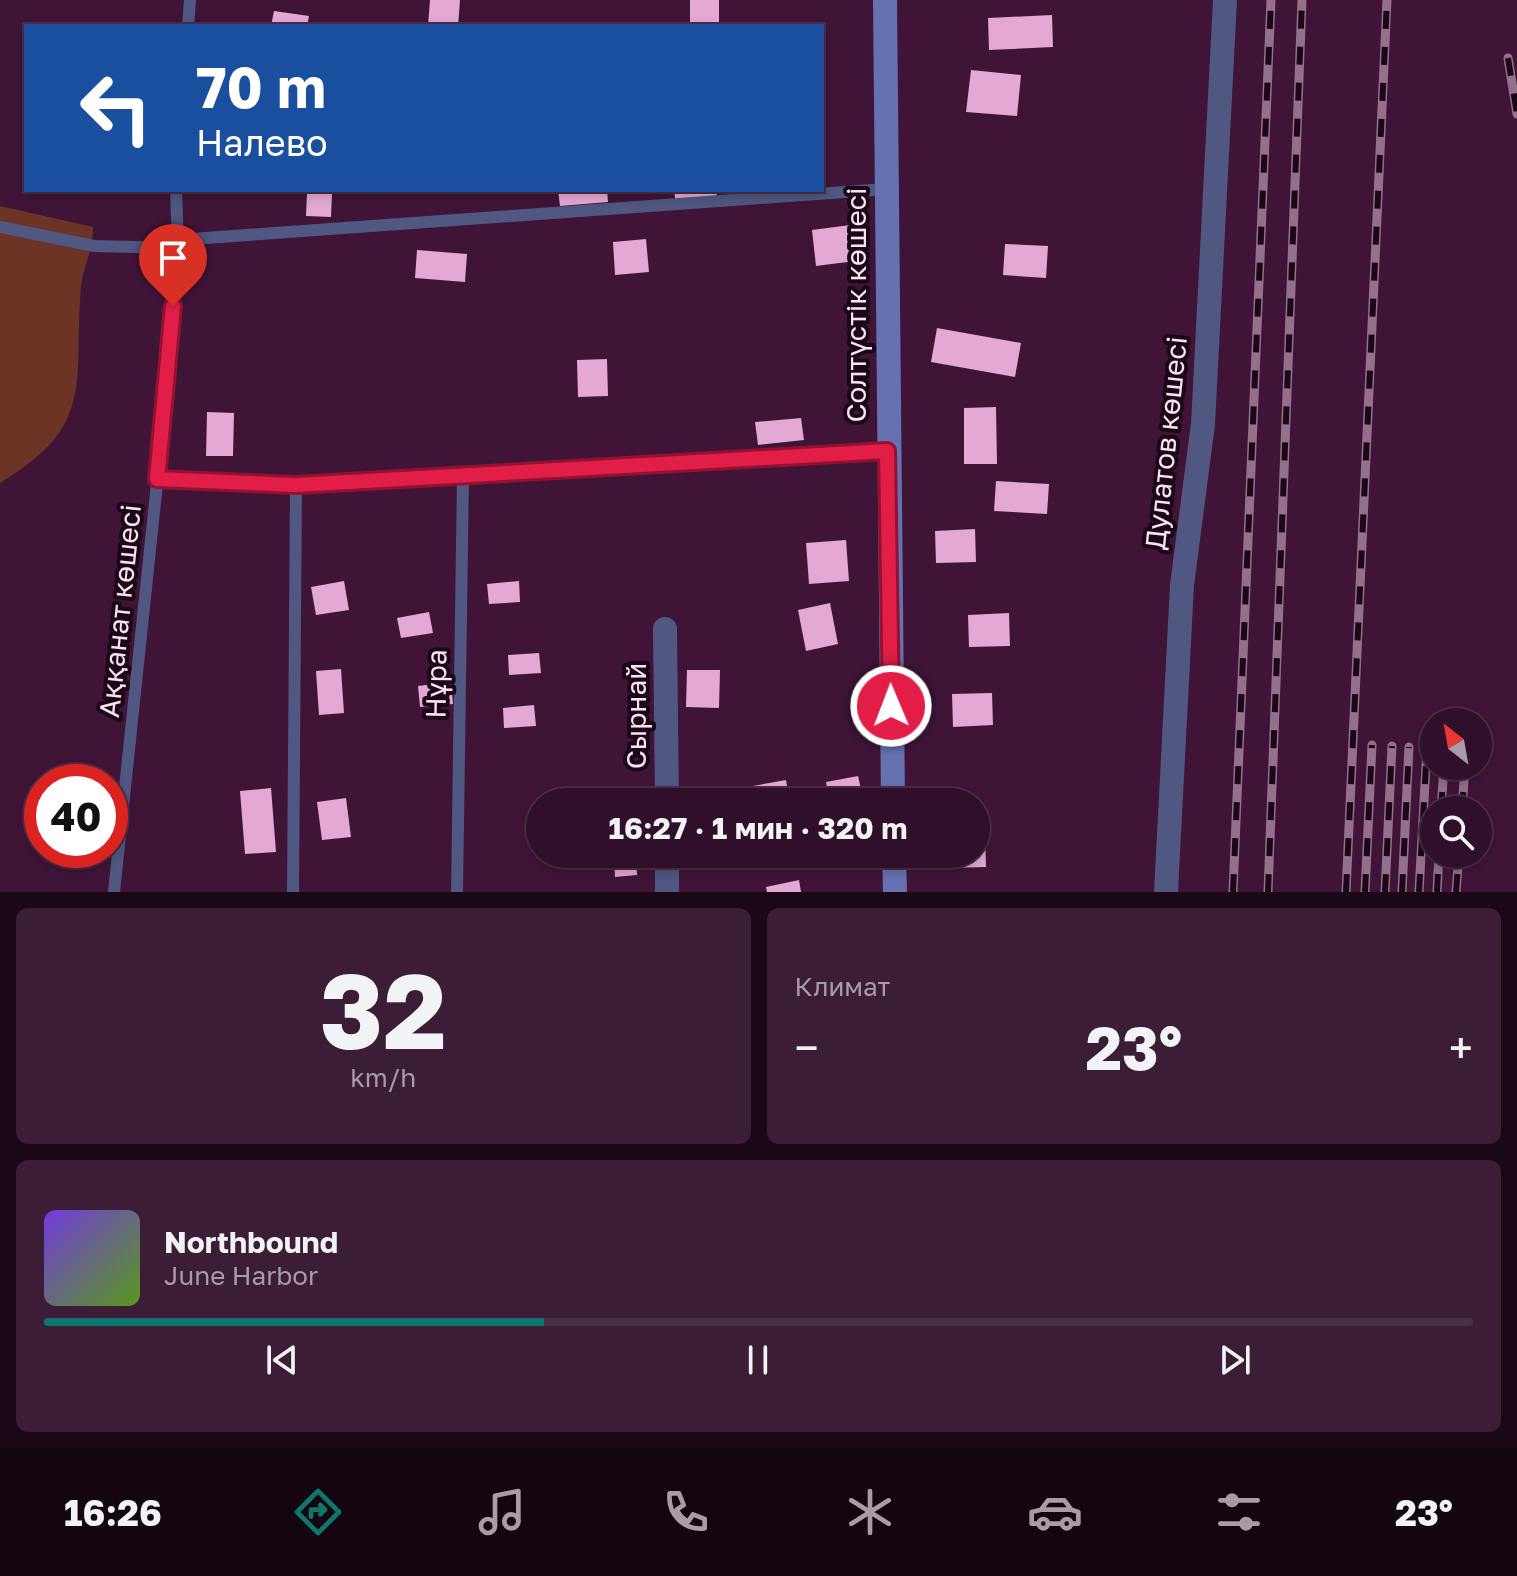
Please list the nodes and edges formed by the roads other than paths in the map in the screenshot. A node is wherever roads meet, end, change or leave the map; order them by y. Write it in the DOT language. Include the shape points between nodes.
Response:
graph roads {
  1 [pos="190,0"];
  2 [pos="885,0"];
  3 [pos="1225,0"];
  4 [pos="188,24"];
  5 [pos="886,189"];
  6 [pos="176,192"];
  7 [pos="0,227"];
  8 [pos="178,244"];
  9 [pos="887,451"];
  10 [pos="463,476"];
  11 [pos="157,479"];
  12 [pos="296,485"];
  13 [pos="665,629"];
  14 [pos="667,788"];
  15 [pos="893,788"];
  16 [pos="667,868"];
  17 [pos="894,868"];
  18 [pos="114,892"];
  19 [pos="293,892"];
  20 [pos="457,892"];
  21 [pos="667,892"];
  22 [pos="895,892"];
  23 [pos="1166,892"];
  1 -- 4 [label="lane"];
  2 -- 5 [label="street, Солтүстік көшесі"];
  3 -- 23 [label="street, Дулатов көшесі" via="1203,424 1182,585"];
  5 -- 8 [label="lane"];
  5 -- 9 [label="street, Солтүстік көшесі"];
  6 -- 8 [label="lane, Аққанат көшесі"];
  7 -- 8 [label="lane" via="94,246"];
  8 -- 11 [label="lane, Аққанат көшесі"];
  9 -- 10 [label="lane"];
  9 -- 15 [label="street, Солтүстік көшесі"];
  10 -- 12 [label="lane"];
  10 -- 20 [label="lane, Нұра"];
  11 -- 12 [label="lane"];
  11 -- 18 [label="lane, Аққанат көшесі"];
  12 -- 19 [label="lane"];
  13 -- 14 [label="street, Сырнай"];
  16 -- 21 [label="street"];
  17 -- 22 [label="street"];
}
